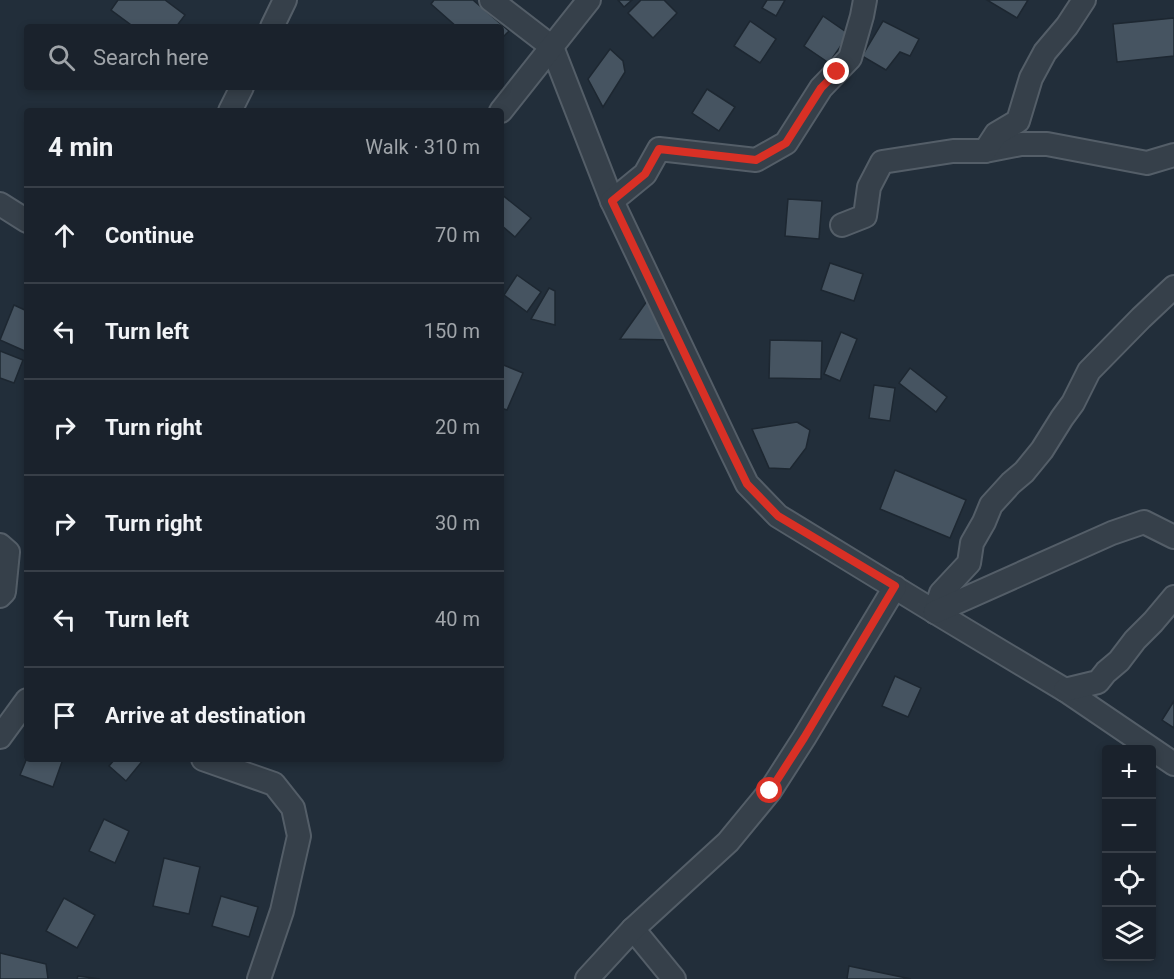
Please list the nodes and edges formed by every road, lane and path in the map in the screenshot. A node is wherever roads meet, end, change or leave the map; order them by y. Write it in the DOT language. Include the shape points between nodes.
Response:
graph roads {
  1 [pos="285,0"];
  2 [pos="491,0"];
  3 [pos="589,0"];
  4 [pos="865,0"];
  5 [pos="1084,0"];
  6 [pos="273,24"];
  7 [pos="552,47"];
  8 [pos="240,90"];
  9 [pos="232,108"];
  10 [pos="503,108"];
  11 [pos="985,151"];
  12 [pos="1174,155"];
  13 [pos="612,201"];
  14 [pos="0,204"];
  15 [pos="24,219"];
  16 [pos="842,225"];
  17 [pos="1174,287"];
  18 [pos="1174,537"];
  19 [pos="0,545"];
  20 [pos="895,586"];
  21 [pos="0,596"];
  22 [pos="1174,597"];
  23 [pos="935,612"];
  24 [pos="1065,690"];
  25 [pos="24,703"];
  26 [pos="2,729"];
  27 [pos="212,762"];
  28 [pos="1174,764"];
  29 [pos="633,929"];
  30 [pos="259,979"];
  31 [pos="587,979"];
  32 [pos="674,979"];
  1 -- 6 [label="street"];
  2 -- 7 [label="street"];
  3 -- 7 [label="street"];
  4 -- 13 [label="street" via="850,58 821,88 786,143 756,160 659,149 645,174"];
  5 -- 11 [label="street" via="1030,78 1018,121 996,134"];
  7 -- 10 [label="street"];
  7 -- 13 [label="street"];
  8 -- 9 [label="street"];
  11 -- 12 [label="street" via="1047,144 1147,163"];
  11 -- 16 [label="street" via="953,151 882,162 869,187 865,216"];
  13 -- 20 [label="street" via="747,484 778,516"];
  14 -- 15 [label="street"];
  17 -- 23 [label="street" via="1089,371 1042,450 991,505 972,543 969,563 941,593"];
  18 -- 23 [label="street" via="1143,522"];
  19 -- 21 [label="street" via="8,552 4,592"];
  20 -- 23 [label="street"];
  20 -- 29 [label="street" via="770,791 728,842"];
  22 -- 24 [label="street" via="1098,682"];
  23 -- 24 [label="street"];
  24 -- 28 [label="street"];
  25 -- 26 [label="street"];
  27 -- 30 [label="street" via="274,784 292,808 299,836 282,911"];
  29 -- 31 [label="street"];
  29 -- 32 [label="street"];
}
